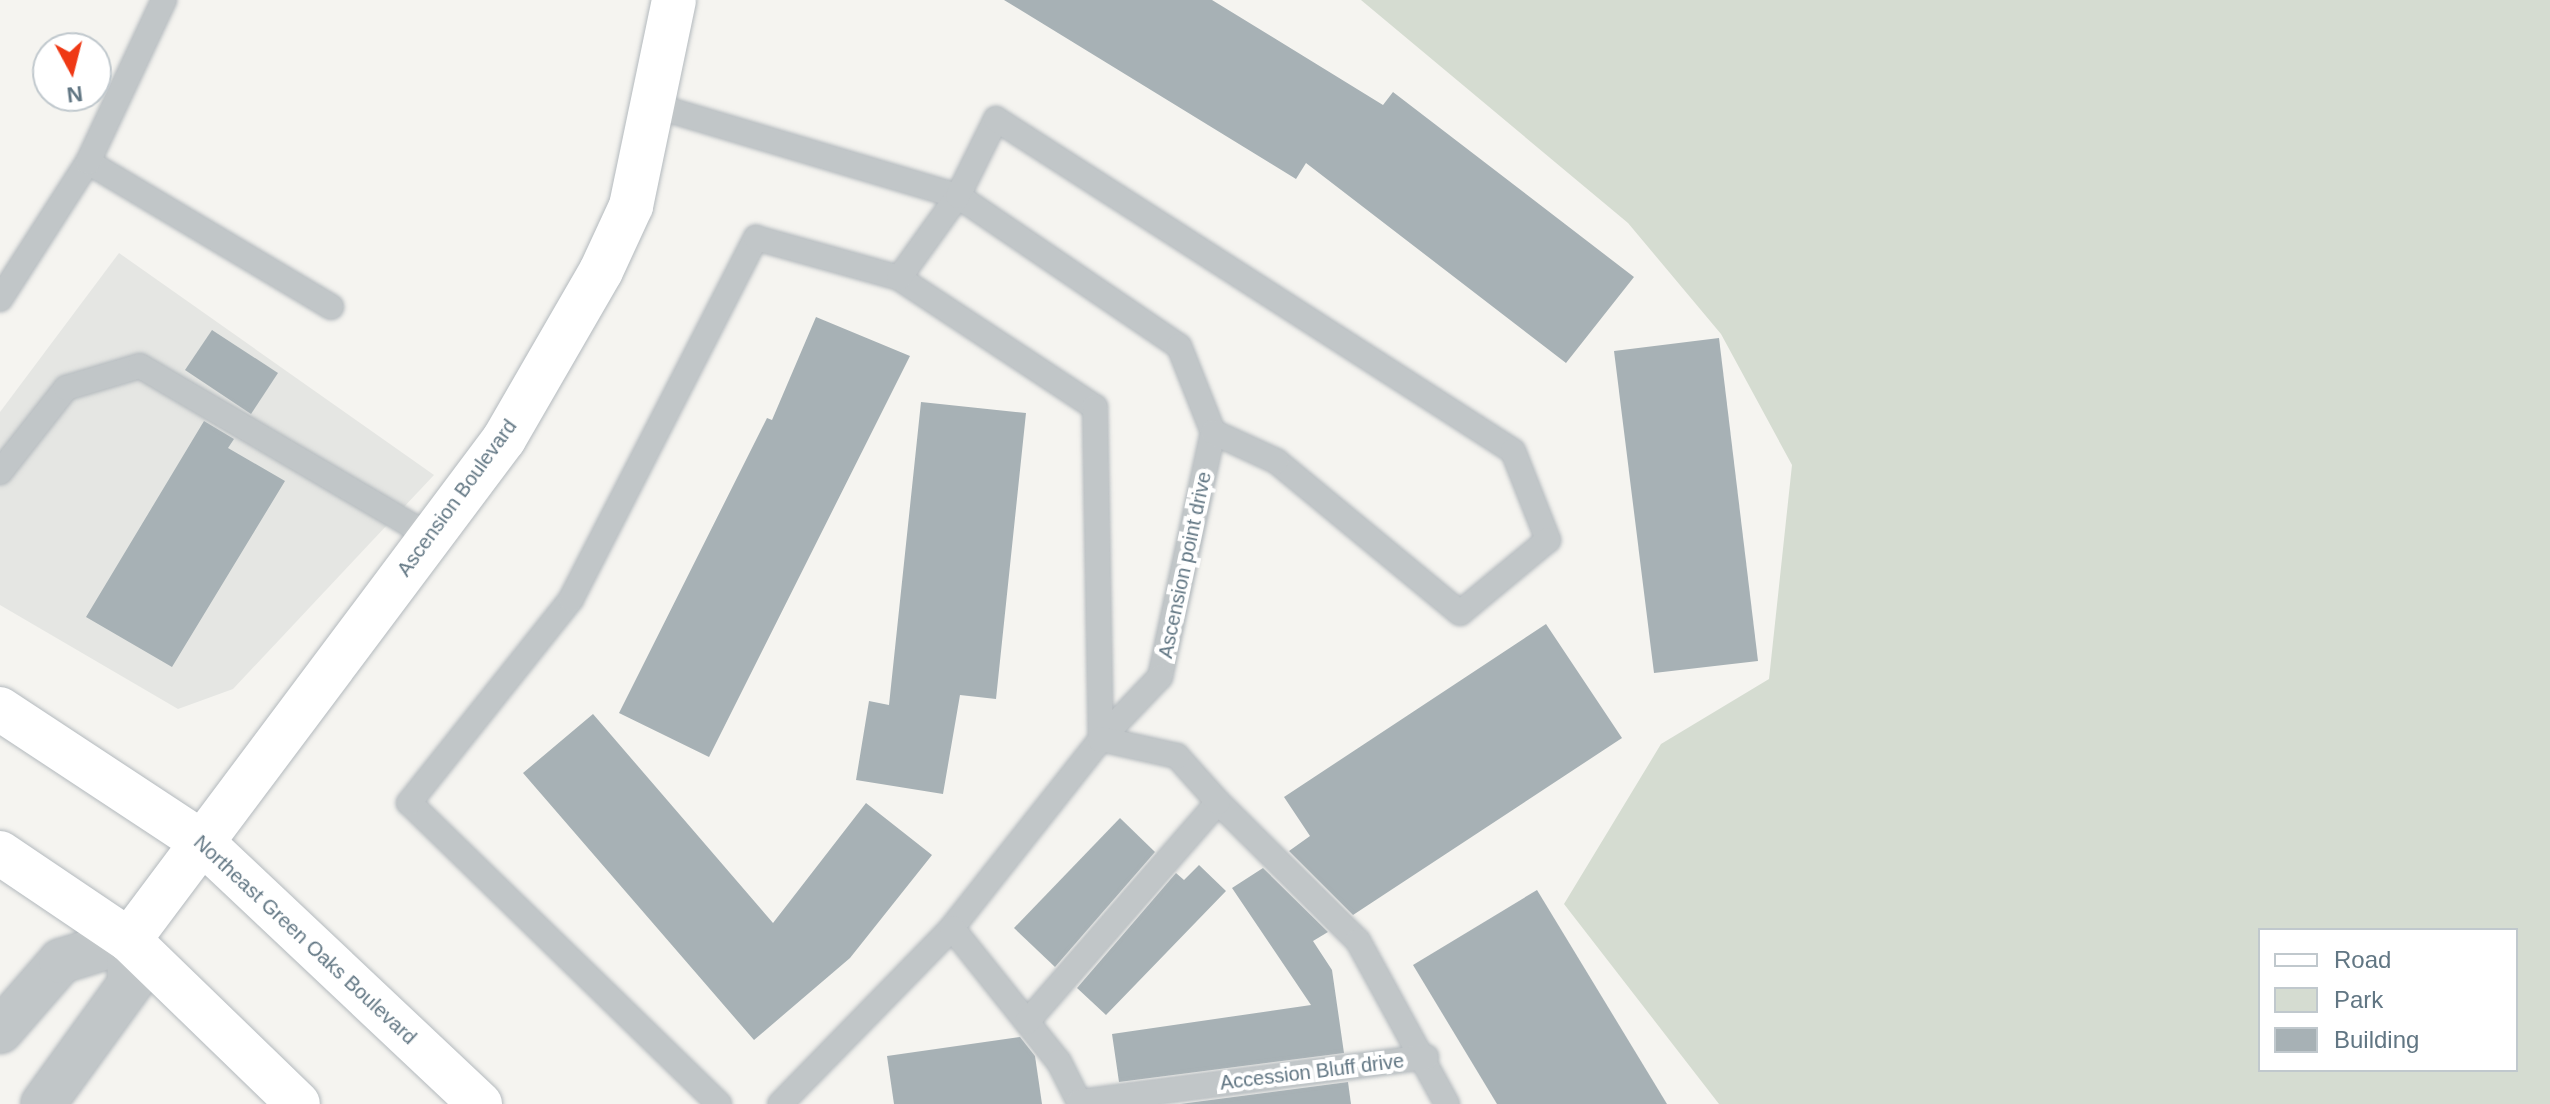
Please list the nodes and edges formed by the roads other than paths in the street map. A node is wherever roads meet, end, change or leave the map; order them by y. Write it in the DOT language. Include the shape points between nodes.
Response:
graph roads {
  1 [pos="164,0"];
  2 [pos="674,0"];
  3 [pos="652,105"];
  4 [pos="88,162"];
  5 [pos="958,196"];
  6 [pos="899,278"];
  7 [pos="0,299"];
  8 [pos="331,307"];
  9 [pos="1213,432"];
  10 [pos="0,472"];
  11 [pos="430,536"];
  12 [pos="0,709"];
  13 [pos="1101,739"];
  14 [pos="1218,802"];
  15 [pos="202,842"];
  16 [pos="0,853"];
  17 [pos="952,928"];
  18 [pos="129,940"];
  19 [pos="1027,1022"];
  20 [pos="0,1031"];
  21 [pos="1426,1057"];
  22 [pos="1447,1102"];
  23 [pos="1079,1103"];
  24 [pos="43,1104"];
  25 [pos="298,1104"];
  26 [pos="480,1104"];
  27 [pos="719,1104"];
  28 [pos="780,1104"];
  1 -- 4 [label="lane"];
  2 -- 3 [label="street, Ascension Boulevard"];
  3 -- 5 [label="lane"];
  3 -- 11 [label="street, Ascension Boulevard" via="631,206 601,271 504,439"];
  4 -- 7 [label="lane"];
  4 -- 8 [label="lane"];
  5 -- 6 [label="lane"];
  5 -- 9 [label="lane" via="1179,346"];
  5 -- 9 [label="lane" via="996,119 1513,451 1548,540 1460,613 1276,461"];
  6 -- 13 [label="lane" via="1095,407"];
  6 -- 27 [label="lane" via="756,238 571,599 409,803"];
  9 -- 13 [label="lane, Ascension point drive" via="1160,677"];
  10 -- 11 [label="lane" via="66,388 140,366"];
  11 -- 15 [label="street, Ascension Boulevard"];
  12 -- 15 [label="street, Northeast Green Oaks Boulevard"];
  13 -- 14 [label="lane" via="1177,756"];
  13 -- 17 [label="lane, Ascension point drive"];
  14 -- 19 [label="lane"];
  14 -- 21 [label="lane" via="1358,941"];
  15 -- 18 [label="street, Ascension Boulevard"];
  15 -- 26 [label="street, Northeast Green Oaks Boulevard"];
  16 -- 18 [label="street"];
  17 -- 19 [label="lane, Accession Bluff drive"];
  17 -- 28 [label="lane, Ascension point drive"];
  18 -- 20 [label="street" via="61,961"];
  18 -- 24 [label="street" via="130,984"];
  18 -- 25 [label="street"];
  19 -- 23 [label="lane, Accession Bluff drive" via="1059,1062"];
  21 -- 22 [label="lane"];
  21 -- 23 [label="lane, Accession Bluff drive"];
}
